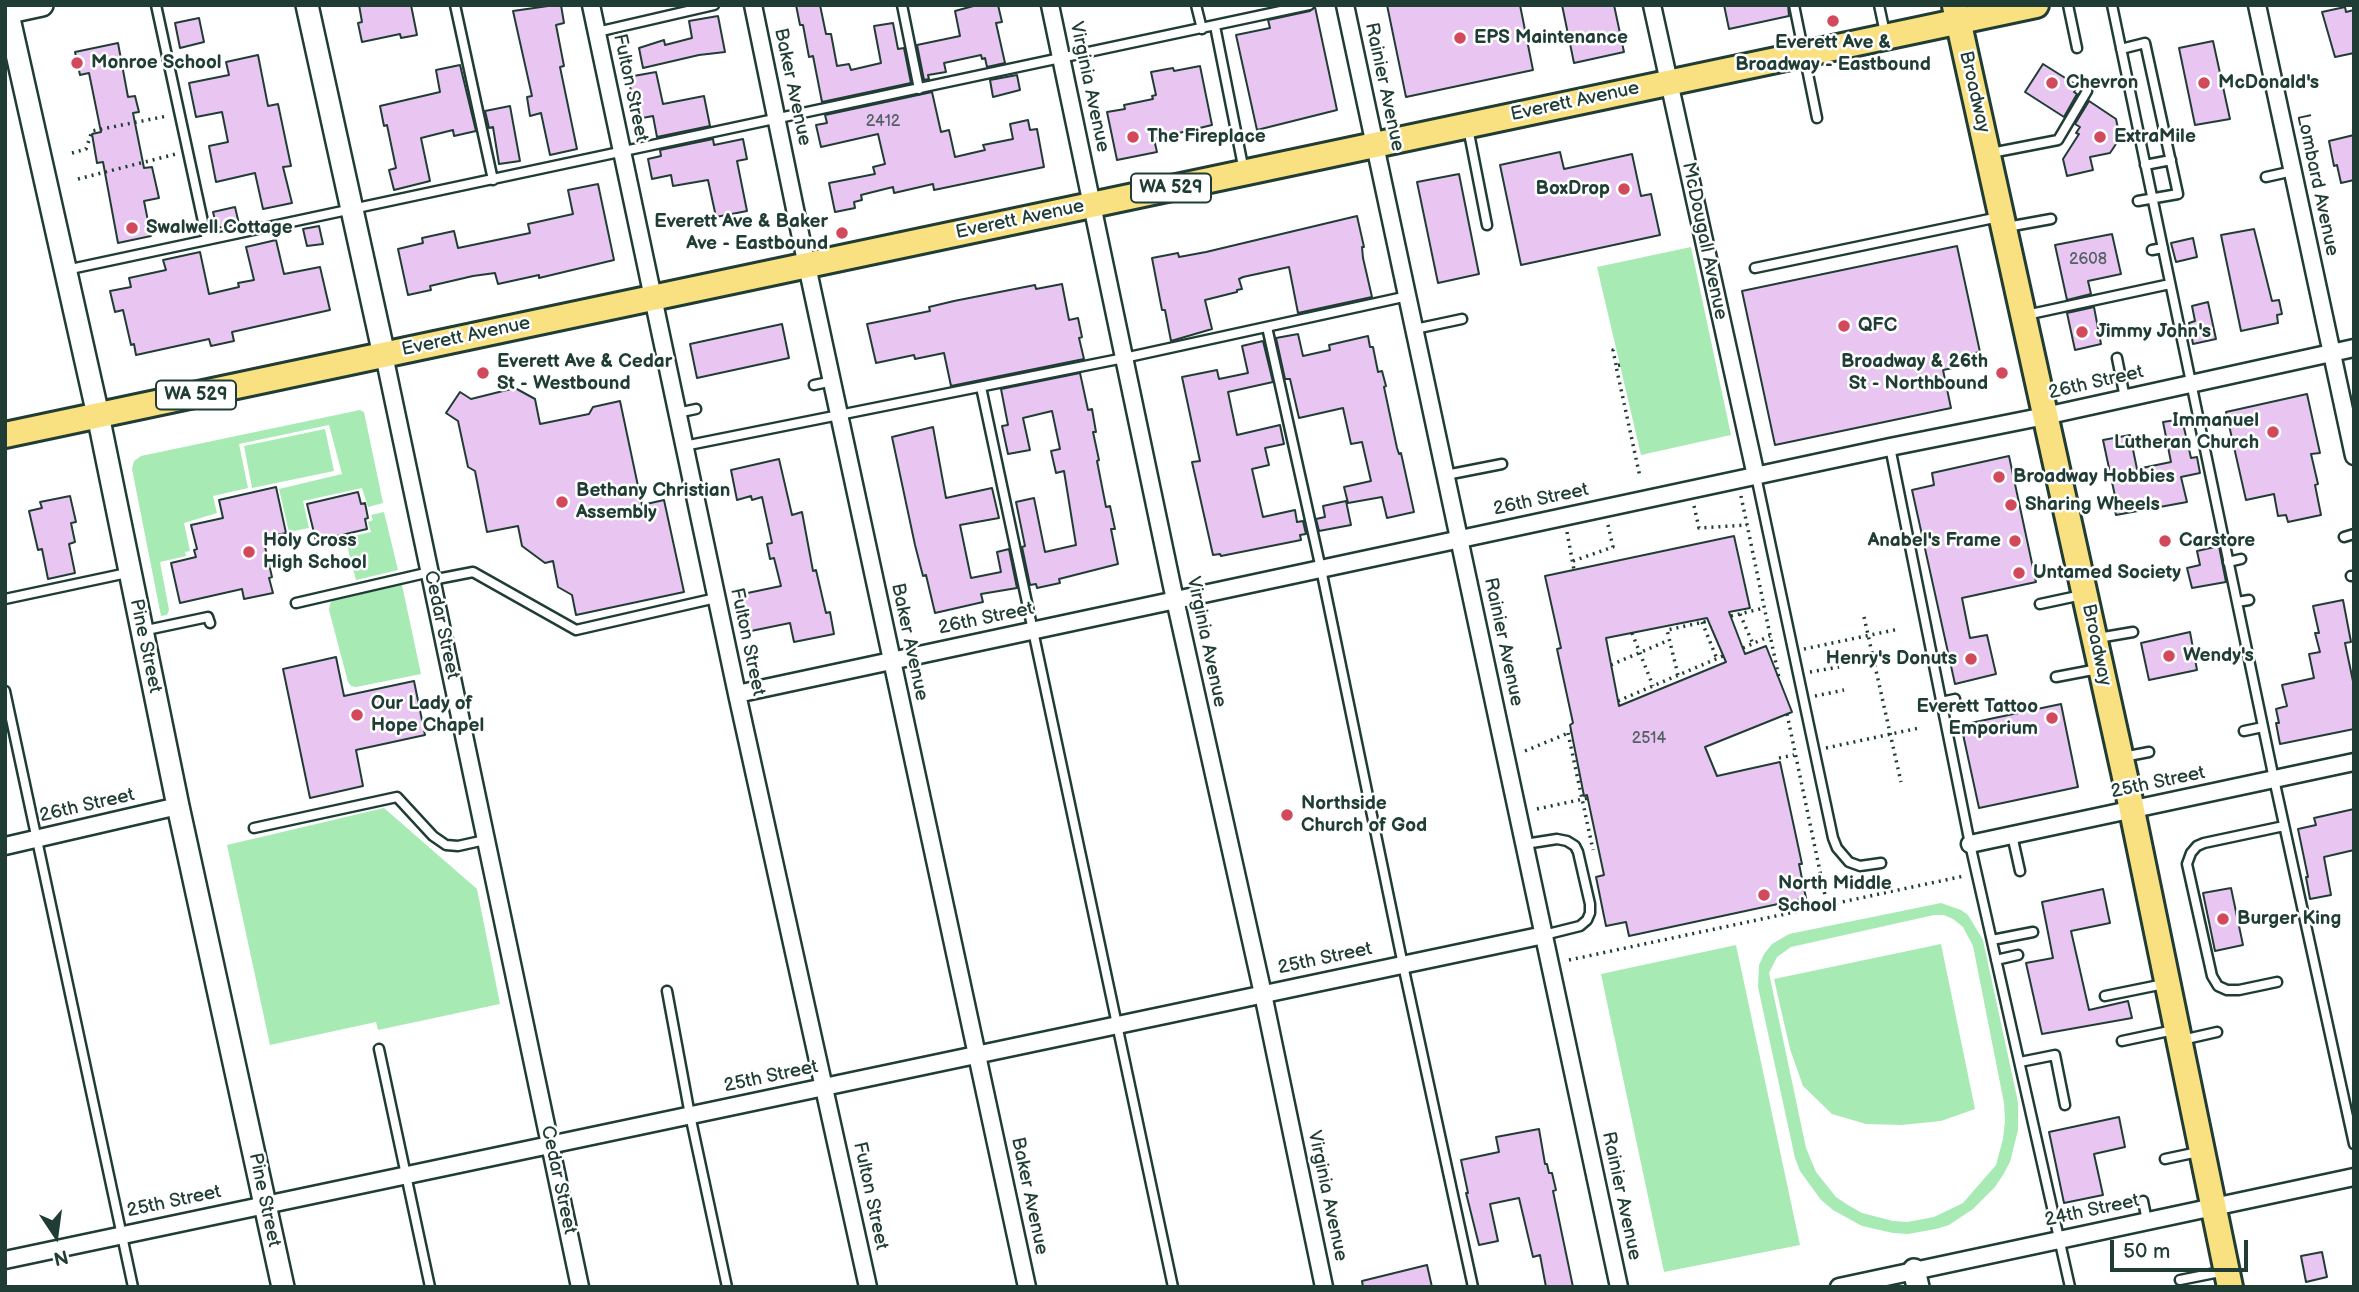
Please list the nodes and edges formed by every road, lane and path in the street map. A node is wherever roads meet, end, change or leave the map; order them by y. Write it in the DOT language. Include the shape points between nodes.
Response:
graph roads {
  1 [pos="42,5"];
  2 [pos="156,5"];
  3 [pos="307,5"];
  4 [pos="455,5"];
  5 [pos="591,5"];
  6 [pos="715,5"];
  7 [pos="753,5"];
  8 [pos="902,5"];
  9 [pos="1051,5"];
  10 [pos="1196,5"];
  11 [pos="1309,5"];
  12 [pos="1346,5"];
  13 [pos="1651,5"];
  14 [pos="1794,5"];
  15 [pos="1879,5"];
  16 [pos="2036,5"];
  17 [pos="2067,5"];
  18 [pos="2112,5"];
  19 [pos="2258,5"];
  20 [pos="6,10"];
  21 [pos="1956,13"];
  22 [pos="1215,26"];
  23 [pos="1202,29"];
  24 [pos="597,32"];
  25 [pos="1885,36"];
  26 [pos="2077,47"];
  27 [pos="2121,49"];
  28 [pos="1803,53"];
  29 [pos="1062,59"];
  30 [pos="1668,82"];
  31 [pos="919,89"];
  32 [pos="2087,91"];
  33 [pos="180,113"];
  34 [pos="1817,118"];
  35 [pos="777,119"];
  36 [pos="1467,125"];
  37 [pos="1375,144"];
  38 [pos="188,152"];
  39 [pos="622,152"];
  40 [pos="72,153"];
  41 [pos="1988,154"];
  42 [pos="2171,160"];
  43 [pos="2146,165"];
  44 [pos="1244,172"];
  45 [pos="2293,172"];
  46 [pos="2266,177"];
  47 [pos="78,179"];
  48 [pos="493,180"];
  49 [pos="2152,199"];
  50 [pos="2138,201"];
  51 [pos="1092,204"];
  52 [pos="352,210"];
  53 [pos="2051,219"];
  54 [pos="2003,222"];
  55 [pos="1487,225"];
  56 [pos="207,240"];
  57 [pos="2162,248"];
  58 [pos="2152,250"];
  59 [pos="807,265"];
  60 [pos="1755,268"];
  61 [pos="66,270"];
  62 [pos="2170,284"];
  63 [pos="1408,296"];
  64 [pos="652,298"];
  65 [pos="2023,315"];
  66 [pos="1462,319"];
  67 [pos="1267,327"];
  68 [pos="1415,329"];
  69 [pos="2354,348"];
  70 [pos="1616,349"];
  71 [pos="2332,353"];
  72 [pos="384,355"];
  73 [pos="1124,358"];
  74 [pos="2117,358"];
  75 [pos="833,381"];
  76 [pos="2191,384"];
  77 [pos="814,385"];
  78 [pos="981,387"];
  79 [pos="2125,398"];
  80 [pos="696,409"];
  81 [pos="677,413"];
  82 [pos="98,415"];
  83 [pos="840,415"];
  84 [pos="2045,416"];
  85 [pos="6,431"];
  86 [pos="684,446"];
  87 [pos="1890,447"];
  88 [pos="2354,456"];
  89 [pos="1502,464"];
  90 [pos="1446,475"];
  91 [pos="1756,476"];
  92 [pos="1640,477"];
  93 [pos="1741,496"];
  94 [pos="1694,506"];
  95 [pos="1608,524"];
  96 [pos="1747,525"];
  97 [pos="1567,533"];
  98 [pos="2354,534"];
  99 [pos="2344,537"];
  100 [pos="1460,540"];
  101 [pos="2241,559"];
  102 [pos="1573,561"];
  103 [pos="2228,562"];
  104 [pos="1321,569"];
  105 [pos="1574,570"];
  106 [pos="130,572"];
  107 [pos="431,576"];
  108 [pos="2084,594"];
  109 [pos="716,598"];
  110 [pos="5,599"];
  111 [pos="1175,600"];
  112 [pos="2249,600"];
  113 [pos="2237,602"];
  114 [pos="296,603"];
  115 [pos="2040,604"];
  116 [pos="1764,608"];
  117 [pos="1740,614"];
  118 [pos="1731,616"];
  119 [pos="1864,617"];
  120 [pos="1709,621"];
  121 [pos="1702,622"];
  122 [pos="209,623"];
  123 [pos="1938,626"];
  124 [pos="1899,629"];
  125 [pos="1926,629"];
  126 [pos="1035,630"];
  127 [pos="142,631"];
  128 [pos="2133,632"];
  129 [pos="1632,633"];
  130 [pos="1868,635"];
  131 [pos="1770,636"];
  132 [pos="2094,639"];
  133 [pos="1670,640"];
  134 [pos="1752,643"];
  135 [pos="1743,648"];
  136 [pos="1793,652"];
  137 [pos="1640,653"];
  138 [pos="1723,656"];
  139 [pos="1774,656"];
  140 [pos="1717,659"];
  141 [pos="892,661"];
  142 [pos="1611,665"];
  143 [pos="1839,667"];
  144 [pos="2101,668"];
  145 [pos="1810,673"];
  146 [pos="1678,675"];
  147 [pos="2056,677"];
  148 [pos="1779,678"];
  149 [pos="1653,686"];
  150 [pos="1844,690"];
  151 [pos="5,691"];
  152 [pos="737,694"];
  153 [pos="1815,696"];
  154 [pos="1955,699"];
  155 [pos="1618,701"];
  156 [pos="1941,702"];
  157 [pos="1787,714"];
  158 [pos="2263,727"];
  159 [pos="1919,728"];
  160 [pos="2244,731"];
  161 [pos="1890,734"];
  162 [pos="1525,751"];
  163 [pos="1815,751"];
  164 [pos="2149,752"];
  165 [pos="1795,755"];
  166 [pos="1779,758"];
  167 [pos="2120,758"];
  168 [pos="2354,762"];
  169 [pos="2274,779"];
  170 [pos="1901,782"];
  171 [pos="1585,799"];
  172 [pos="178,806"];
  173 [pos="1537,809"];
  174 [pos="2132,810"];
  175 [pos="2284,826"];
  176 [pos="254,828"];
  177 [pos="2012,835"];
  178 [pos="36,839"];
  179 [pos="485,840"];
  180 [pos="1525,844"];
  181 [pos="1970,844"];
  182 [pos="5,846"];
  183 [pos="1593,851"];
  184 [pos="1881,863"];
  185 [pos="2020,871"];
  186 [pos="1977,873"];
  187 [pos="1827,905"];
  188 [pos="2033,932"];
  189 [pos="1544,935"];
  190 [pos="1992,940"];
  191 [pos="2018,955"];
  192 [pos="1569,960"];
  193 [pos="1996,960"];
  194 [pos="1403,965"];
  195 [pos="2277,982"];
  196 [pos="2167,983"];
  197 [pos="667,991"];
  198 [pos="1263,994"];
  199 [pos="2105,996"];
  200 [pos="1118,1026"];
  201 [pos="2217,1032"];
  202 [pos="2178,1035"];
  203 [pos="2122,1041"];
  204 [pos="379,1049"];
  205 [pos="976,1056"];
  206 [pos="2020,1062"];
  207 [pos="825,1087"];
  208 [pos="2066,1105"];
  209 [pos="690,1115"];
  210 [pos="2354,1144"];
  211 [pos="550,1145"];
  212 [pos="2201,1151"];
  213 [pos="2165,1159"];
  214 [pos="407,1176"];
  215 [pos="2354,1177"];
  216 [pos="2143,1201"];
  217 [pos="265,1204"];
  218 [pos="2213,1207"];
  219 [pos="2147,1221"];
  220 [pos="121,1235"];
  221 [pos="2060,1239"];
  222 [pos="5,1260"];
  223 [pos="2228,1278"];
  224 [pos="1916,1279"];
  225 [pos="2180,1280"];
  226 [pos="133,1287"];
  227 [pos="282,1287"];
  228 [pos="430,1287"];
  229 [pos="580,1287"];
  230 [pos="727,1287"];
  231 [pos="868,1287"];
  232 [pos="1027,1287"];
  233 [pos="1173,1287"];
  234 [pos="1324,1287"];
  235 [pos="1473,1287"];
  236 [pos="1619,1287"];
  237 [pos="1839,1287"];
  238 [pos="2070,1287"];
  1 -- 20 [label="street"];
  2 -- 33 [label="lane"];
  3 -- 52 [label="street, Cedar Street"];
  4 -- 48 [label="lane"];
  5 -- 24 [label="street, Fulton Street"];
  6 -- 24 [label="lane"];
  7 -- 35 [label="street, Baker Avenue"];
  8 -- 31 [label="lane"];
  9 -- 29 [label="street, Virginia Avenue"];
  10 -- 23 [label="lane"];
  11 -- 22 [label="lane"];
  12 -- 37 [label="street, Rainier Avenue"];
  13 -- 30 [label="street, McDougall Avenue"];
  14 -- 28 [label="lane"];
  15 -- 25 [label="lane"];
  16 -- 21 [label="main road, Everett Avenue / WA 529"];
  17 -- 26 [label="lane"];
  18 -- 27 [label="lane"];
  19 -- 45 [label="street, Lombard Avenue"];
  20 -- 61 [label="street, Pine Street"];
  21 -- 25 [label="main road, Everett Avenue / WA 529"];
  21 -- 41 [label="main road, Broadway"];
  22 -- 23 [label="lane"];
  22 -- 44 [label="lane"];
  23 -- 29 [label="lane"];
  24 -- 39 [label="street, Fulton Street"];
  25 -- 28 [label="main road, Everett Avenue / WA 529"];
  27 -- 42 [label="lane" via="2145,43"];
  27 -- 43 [label="lane"];
  28 -- 30 [label="main road, Everett Avenue / WA 529"];
  28 -- 34 [label="lane"];
  29 -- 31 [label="lane"];
  29 -- 51 [label="street, Virginia Avenue"];
  30 -- 36 [label="main road, Everett Avenue / WA 529"];
  30 -- 91 [label="street, McDougall Avenue"];
  31 -- 35 [label="lane"];
  32 -- 41 [label="lane" via="2058,140"];
  33 -- 38 [label="lane"];
  33 -- 40 [label="path" via="92,131 86,149"];
  35 -- 39 [label="lane"];
  35 -- 59 [label="street, Baker Avenue"];
  36 -- 37 [label="main road, Everett Avenue / WA 529"];
  36 -- 55 [label="lane"];
  37 -- 44 [label="main road, Everett Avenue / WA 529"];
  37 -- 63 [label="street, Rainier Avenue"];
  38 -- 47 [label="path"];
  38 -- 56 [label="lane"];
  39 -- 48 [label="lane"];
  39 -- 64 [label="street, Fulton Street"];
  41 -- 54 [label="main road, Broadway"];
  42 -- 43 [label="lane"];
  42 -- 49 [label="lane" via="2178,194"];
  43 -- 49 [label="lane"];
  44 -- 51 [label="main road, Everett Avenue / WA 529"];
  45 -- 46 [label="lane"];
  45 -- 71 [label="street, Lombard Avenue"];
  48 -- 52 [label="lane"];
  49 -- 50 [label="lane"];
  49 -- 57 [label="lane"];
  51 -- 59 [label="main road, Everett Avenue / WA 529"];
  51 -- 73 [label="street, Virginia Avenue"];
  52 -- 56 [label="lane"];
  52 -- 72 [label="street, Cedar Street"];
  53 -- 54 [label="lane"];
  54 -- 60 [label="lane"];
  54 -- 65 [label="main road, Broadway"];
  56 -- 61 [label="lane"];
  57 -- 58 [label="lane"];
  57 -- 62 [label="lane"];
  59 -- 64 [label="main road, Everett Avenue / WA 529"];
  59 -- 75 [label="street, Baker Avenue"];
  61 -- 82 [label="street, Pine Street"];
  62 -- 65 [label="lane"];
  62 -- 76 [label="lane"];
  63 -- 67 [label="lane"];
  63 -- 68 [label="street, Rainier Avenue"];
  64 -- 72 [label="main road, Everett Avenue / WA 529"];
  64 -- 81 [label="street, Fulton Street"];
  65 -- 84 [label="main road, Broadway"];
  66 -- 68 [label="lane"];
  67 -- 73 [label="lane"];
  67 -- 104 [label="lane"];
  68 -- 90 [label="street, Rainier Avenue"];
  69 -- 71 [label="street, 26th Street"];
  70 -- 92 [label="path"];
  71 -- 76 [label="street, 26th Street"];
  71 -- 88 [label="street, Lombard Avenue"];
  72 -- 82 [label="main road, Everett Avenue / WA 529"];
  72 -- 107 [label="street, Cedar Street"];
  73 -- 78 [label="lane"];
  73 -- 111 [label="street, Virginia Avenue"];
  74 -- 79 [label="lane"];
  75 -- 77 [label="lane"];
  75 -- 83 [label="street, Baker Avenue"];
  76 -- 79 [label="street, 26th Street"];
  76 -- 103 [label="lane"];
  78 -- 83 [label="lane"];
  78 -- 126 [label="lane"];
  79 -- 84 [label="street, 26th Street"];
  80 -- 81 [label="lane"];
  81 -- 86 [label="street, Fulton Street"];
  82 -- 85 [label="main road, Everett Avenue / WA 529"];
  82 -- 106 [label="street, Pine Street"];
  83 -- 86 [label="lane"];
  83 -- 141 [label="street, Baker Avenue"];
  84 -- 87 [label="street, 26th Street"];
  84 -- 108 [label="main road, Broadway"];
  86 -- 109 [label="street, Fulton Street"];
  87 -- 91 [label="street, 26th Street"];
  87 -- 125 [label="lane"];
  89 -- 90 [label="lane"];
  90 -- 100 [label="street, Rainier Avenue"];
  91 -- 100 [label="street, 26th Street"];
  91 -- 136 [label="lane"];
  93 -- 96 [label="path"];
  94 -- 96 [label="path" via="1699,528"];
  95 -- 102 [label="path" via="1613,547"];
  96 -- 116 [label="path"];
  97 -- 102 [label="path"];
  98 -- 99 [label="lane"];
  100 -- 104 [label="street, 26th Street"];
  100 -- 180 [label="street, Rainier Avenue"];
  101 -- 103 [label="lane"];
  102 -- 105 [label="path"];
  103 -- 113 [label="lane"];
  104 -- 111 [label="street, 26th Street"];
  104 -- 194 [label="lane"];
  106 -- 110 [label="lane"];
  106 -- 127 [label="street, Pine Street"];
  107 -- 109 [label="lane" via="473,572 576,631"];
  107 -- 114 [label="lane"];
  107 -- 179 [label="street, Cedar Street"];
  108 -- 115 [label="lane"];
  108 -- 132 [label="main road, Broadway"];
  109 -- 152 [label="street, Fulton Street"];
  111 -- 126 [label="street, 26th Street"];
  111 -- 198 [label="street, Virginia Avenue"];
  112 -- 113 [label="lane"];
  113 -- 158 [label="lane"];
  116 -- 117 [label="path"];
  116 -- 131 [label="path"];
  117 -- 118 [label="path"];
  117 -- 134 [label="path"];
  119 -- 130 [label="path"];
  120 -- 121 [label="path"];
  121 -- 133 [label="path" via="1667,630"];
  121 -- 140 [label="path"];
  122 -- 127 [label="lane" via="208,617"];
  123 -- 125 [label="lane"];
  124 -- 130 [label="path"];
  125 -- 156 [label="lane"];
  126 -- 141 [label="street, 26th Street"];
  126 -- 200 [label="lane"];
  127 -- 172 [label="street, Pine Street"];
  128 -- 132 [label="lane"];
  129 -- 137 [label="path"];
  130 -- 136 [label="path"];
  130 -- 161 [label="path"];
  131 -- 134 [label="path"];
  131 -- 139 [label="path"];
  132 -- 144 [label="main road, Broadway"];
  133 -- 137 [label="path"];
  133 -- 146 [label="path"];
  134 -- 135 [label="path"];
  136 -- 139 [label="path"];
  136 -- 163 [label="lane"];
  137 -- 142 [label="path"];
  137 -- 149 [label="path"];
  138 -- 140 [label="path"];
  139 -- 148 [label="path"];
  140 -- 146 [label="path"];
  141 -- 152 [label="street, 26th Street"];
  141 -- 205 [label="street, Baker Avenue"];
  143 -- 145 [label="path"];
  144 -- 147 [label="lane"];
  144 -- 167 [label="main road, Broadway"];
  146 -- 149 [label="path"];
  149 -- 155 [label="path"];
  150 -- 153 [label="path"];
  151 -- 178 [label="lane"];
  152 -- 207 [label="street, Fulton Street"];
  154 -- 156 [label="lane"];
  156 -- 181 [label="lane"];
  157 -- 165 [label="path"];
  158 -- 160 [label="lane"];
  158 -- 169 [label="lane"];
  159 -- 161 [label="path"];
  161 -- 163 [label="path"];
  161 -- 170 [label="path"];
  162 -- 171 [label="path" via="1569,732"];
  163 -- 165 [label="path"];
  163 -- 184 [label="lane" via="1837,848 1849,862 1860,866"];
  164 -- 167 [label="lane"];
  165 -- 166 [label="path"];
  165 -- 187 [label="path"];
  167 -- 174 [label="main road, Broadway"];
  168 -- 169 [label="street, 25th Street"];
  169 -- 174 [label="street, 25th Street"];
  169 -- 175 [label="lane"];
  171 -- 173 [label="path"];
  171 -- 183 [label="path"];
  172 -- 178 [label="street, 26th Street"];
  172 -- 217 [label="street, Pine Street"];
  174 -- 177 [label="street, 25th Street"];
  174 -- 196 [label="main road, Broadway"];
  175 -- 195 [label="lane" via="2196,846 2187,864 2218,986 2239,990"];
  175 -- 210 [label="lane"];
  176 -- 179 [label="lane" via="397,796 446,845"];
  177 -- 181 [label="street, 25th Street"];
  177 -- 185 [label="lane"];
  178 -- 182 [label="street, 26th Street"];
  178 -- 220 [label="lane"];
  179 -- 211 [label="street, Cedar Street"];
  180 -- 189 [label="street, Rainier Avenue"];
  180 -- 189 [label="lane" via="1557,839 1575,846 1590,904 1590,913 1580,926"];
  181 -- 186 [label="lane"];
  186 -- 187 [label="path"];
  186 -- 190 [label="lane"];
  187 -- 192 [label="path"];
  188 -- 190 [label="lane"];
  189 -- 194 [label="street, 25th Street"];
  189 -- 236 [label="street, Rainier Avenue"];
  190 -- 193 [label="lane"];
  191 -- 193 [label="lane"];
  193 -- 206 [label="lane"];
  194 -- 198 [label="street, 25th Street"];
  194 -- 235 [label="lane"];
  196 -- 199 [label="lane"];
  196 -- 202 [label="main road, Broadway"];
  197 -- 209 [label="lane"];
  198 -- 200 [label="street, 25th Street"];
  198 -- 234 [label="street, Virginia Avenue"];
  200 -- 205 [label="street, 25th Street"];
  200 -- 233 [label="lane"];
  201 -- 202 [label="lane"];
  202 -- 203 [label="lane"];
  202 -- 212 [label="main road, Broadway"];
  204 -- 214 [label="lane"];
  205 -- 207 [label="street, 25th Street"];
  205 -- 232 [label="street, Baker Avenue"];
  206 -- 208 [label="lane" via="2055,1055"];
  206 -- 221 [label="lane"];
  207 -- 209 [label="street, 25th Street"];
  207 -- 231 [label="street, Fulton Street"];
  209 -- 211 [label="street, 25th Street"];
  209 -- 230 [label="lane"];
  211 -- 214 [label="street, 25th Street"];
  211 -- 229 [label="street, Cedar Street"];
  212 -- 213 [label="lane"];
  212 -- 218 [label="main road, Broadway"];
  214 -- 217 [label="street, 25th Street"];
  214 -- 228 [label="lane"];
  215 -- 218 [label="street, 24th Street"];
  216 -- 219 [label="lane"];
  217 -- 220 [label="street, 25th Street"];
  217 -- 227 [label="street, Pine Street"];
  218 -- 219 [label="street, 24th Street"];
  218 -- 223 [label="main road, Broadway"];
  219 -- 221 [label="street, 24th Street"];
  220 -- 222 [label="street, 25th Street"];
  220 -- 226 [label="lane"];
  221 -- 224 [label="street, 24th Street"];
  221 -- 238 [label="lane"];
  223 -- 225 [label="lane"];
  224 -- 237 [label="street, 24th Street"];
}
